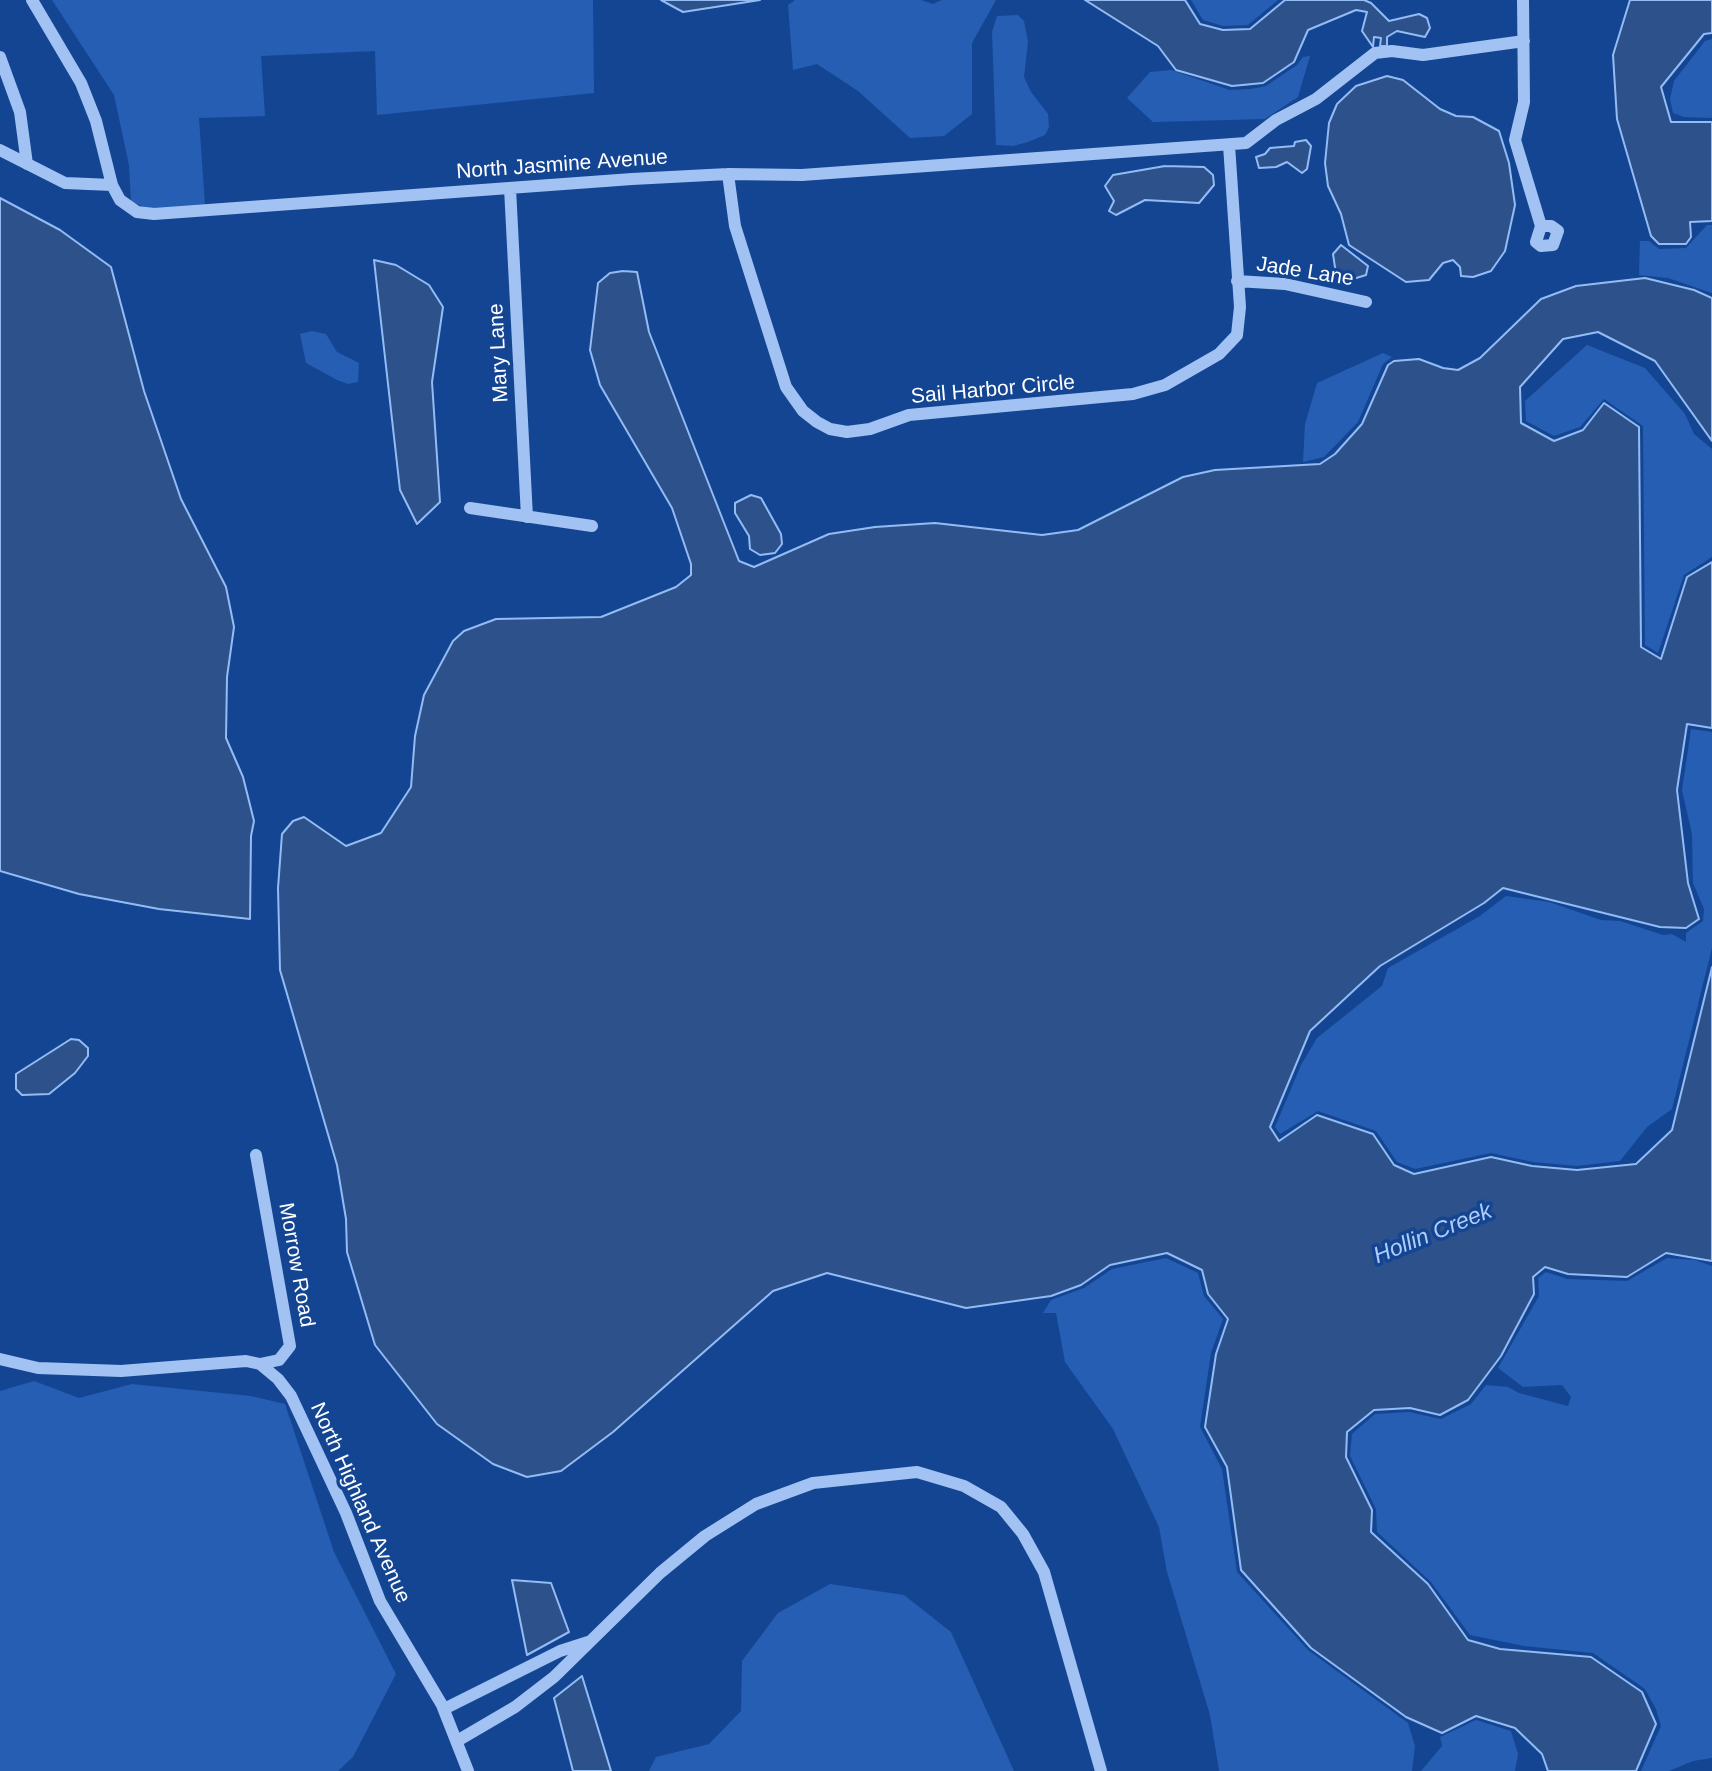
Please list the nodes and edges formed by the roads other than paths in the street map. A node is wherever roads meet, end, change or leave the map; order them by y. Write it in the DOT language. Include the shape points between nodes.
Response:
graph roads {
  1 [pos="32,0"];
  2 [pos="1523,0"];
  3 [pos="1524,41"];
  4 [pos="0,57"];
  5 [pos="1229,145"];
  6 [pos="0,150"];
  7 [pos="27,164"];
  8 [pos="728,174"];
  9 [pos="112,185"];
  10 [pos="510,188"];
  11 [pos="1541,226"];
  12 [pos="1237,281"];
  13 [pos="1366,302"];
  14 [pos="470,508"];
  15 [pos="527,517"];
  16 [pos="592,526"];
  17 [pos="256,1155"];
  18 [pos="0,1359"];
  19 [pos="260,1364"];
  20 [pos="592,1641"];
  21 [pos="444,1709"];
  22 [pos="457,1741"];
  23 [pos="468,1771"];
  24 [pos="1101,1771"];
  1 -- 9 [label="street, North Jasmine Avenue" via="81,83"];
  2 -- 3 [label="street"];
  3 -- 5 [label="street, North Jasmine Avenue" via="1423,55 1375,53 1316,99 1276,120 1253,141"];
  3 -- 11 [label="street" via="1524,102 1515,140"];
  4 -- 7 [label="street" via="20,112"];
  5 -- 8 [label="street, North Jasmine Avenue" via="802,175"];
  5 -- 12 [label="street, Sail Harbor Circle"];
  6 -- 7 [label="street"];
  7 -- 9 [label="street" via="65,183"];
  8 -- 10 [label="street, North Jasmine Avenue"];
  8 -- 12 [label="street, Sail Harbor Circle" via="735,226 786,387 803,411 830,429 870,429 909,415 1114,398 1165,385 1219,354 1237,335"];
  9 -- 10 [label="street, North Jasmine Avenue" via="120,200 137,212 154,214"];
  10 -- 15 [label="street, Mary Lane"];
  12 -- 13 [label="street, Jade Lane" via="1285,284"];
  14 -- 15 [label="street"];
  15 -- 16 [label="street"];
  17 -- 19 [label="street, Morrow Road" via="290,1346 279,1360"];
  18 -- 19 [label="street" via="38,1368 121,1371 219,1361"];
  19 -- 21 [label="street, North Highland Avenue" via="291,1396 346,1513 380,1601"];
  20 -- 21 [label="street" via="559,1651"];
  20 -- 22 [label="street" via="515,1707"];
  20 -- 24 [label="street" via="705,1535 756,1504 813,1483 917,1472 973,1491 1001,1507 1023,1534 1044,1572"];
  21 -- 22 [label="street, North Highland Avenue"];
  22 -- 23 [label="street, North Highland Avenue"];
}
